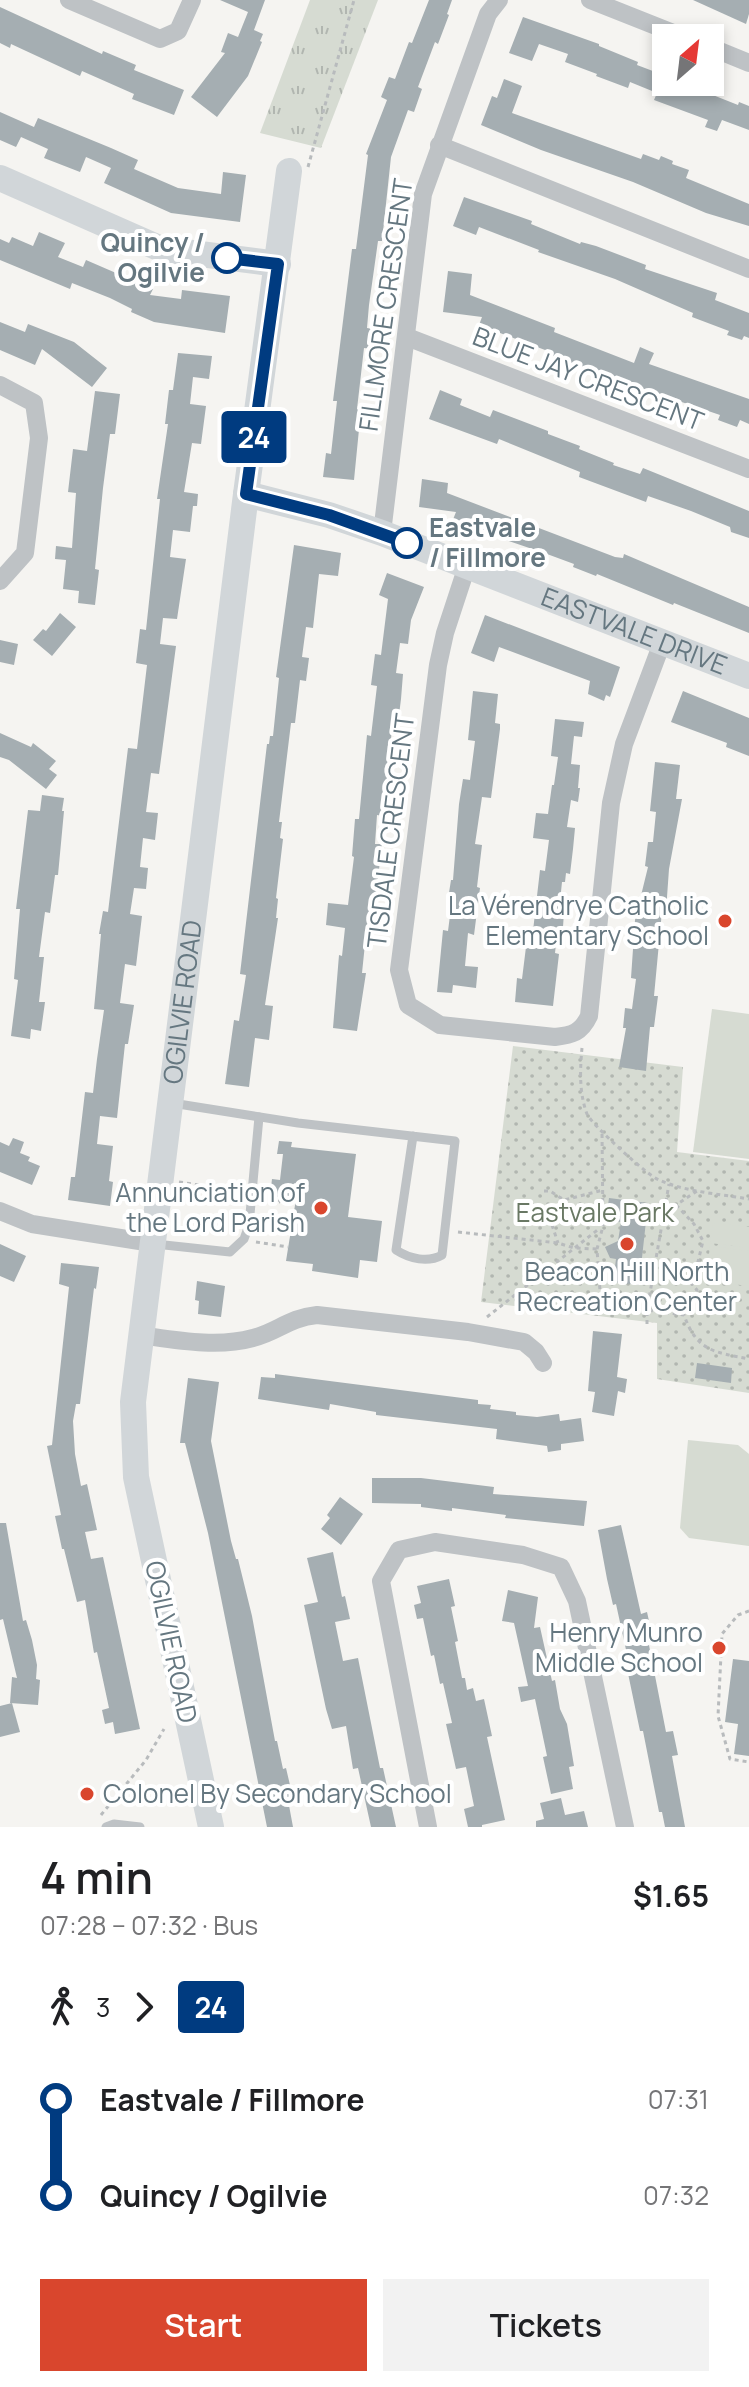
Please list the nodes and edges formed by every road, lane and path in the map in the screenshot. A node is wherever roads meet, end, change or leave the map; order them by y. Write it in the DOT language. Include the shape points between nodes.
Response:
graph roads {
  1 [pos="69,0"];
  2 [pos="192,0"];
  3 [pos="354,0"];
  4 [pos="499,0"];
  5 [pos="590,0"];
  6 [pos="652,25"];
  7 [pos="724,53"];
  8 [pos="749,63"];
  9 [pos="439,145"];
  10 [pos="289,171"];
  11 [pos="0,178"];
  12 [pos="278,264"];
  13 [pos="749,269"];
  14 [pos="407,337"];
  15 [pos="0,385"];
  16 [pos="749,469"];
  17 [pos="246,494"];
  18 [pos="382,533"];
  19 [pos="467,566"];
  20 [pos="0,581"];
  21 [pos="662,643"];
  22 [pos="749,676"];
  23 [pos="584,1028"];
  24 [pos="169,1103"];
  25 [pos="259,1117"];
  26 [pos="602,1130"];
  27 [pos="413,1136"];
  28 [pos="160,1180"];
  29 [pos="669,1184"];
  30 [pos="603,1190"];
  31 [pos="698,1190"];
  32 [pos="544,1191"];
  33 [pos="252,1197"];
  34 [pos="749,1199"];
  35 [pos="293,1201"];
  36 [pos="665,1205"];
  37 [pos="676,1205"];
  38 [pos="0,1211"];
  39 [pos="552,1225"];
  40 [pos="603,1226"];
  41 [pos="444,1231"];
  42 [pos="244,1239"];
  43 [pos="152,1243"];
  44 [pos="558,1243"];
  45 [pos="288,1247"];
  46 [pos="574,1248"];
  47 [pos="597,1249"];
  48 [pos="653,1272"];
  49 [pos="686,1277"];
  50 [pos="518,1292"];
  51 [pos="601,1305"];
  52 [pos="647,1310"];
  53 [pos="684,1315"];
  54 [pos="647,1324"];
  55 [pos="468,1332"];
  56 [pos="140,1335"];
  57 [pos="749,1359"];
  58 [pos="543,1363"];
  59 [pos="749,1611"];
  60 [pos="164,1729"];
  61 [pos="749,1762"];
  62 [pos="100,1816"];
  63 [pos="106,1827"];
  64 [pos="140,1827"];
  65 [pos="211,1827"];
  66 [pos="428,1827"];
  67 [pos="625,1827"];
  1 -- 2 [label="street" via="160,39 178,31"];
  3 -- 10 [label="path" via="309,167"];
  4 -- 9 [label="street, FILLMORE CRESCENT" via="488,14"];
  5 -- 6 [label="street"];
  7 -- 8 [label="street"];
  9 -- 13 [label="street"];
  9 -- 14 [label="street, FILLMORE CRESCENT" via="423,194"];
  10 -- 12 [label="street, OGILVIE ROAD"];
  11 -- 12 [label="street" via="161,249"];
  12 -- 17 [label="street, OGILVIE ROAD"];
  14 -- 16 [label="street, BLUE JAY CRESCENT"];
  14 -- 18 [label="street, FILLMORE CRESCENT"];
  15 -- 20 [label="street" via="34,403 39,438 25,553"];
  17 -- 18 [label="street, EASTVALE DRIVE"];
  17 -- 24 [label="street, OGILVIE ROAD"];
  18 -- 19 [label="street, EASTVALE DRIVE"];
  19 -- 21 [label="street, EASTVALE DRIVE"];
  19 -- 23 [label="street, TISDALE CRESCENT" via="438,665 399,970 408,1005 440,1025 555,1037"];
  21 -- 22 [label="street, EASTVALE DRIVE"];
  21 -- 23 [label="street" via="624,744 611,803"];
  23 -- 26 [label="path" via="579,1074 588,1117"];
  24 -- 25 [label="lane"];
  24 -- 28 [label="street, OGILVIE ROAD"];
  25 -- 27 [label="lane"];
  25 -- 33 [label="lane"];
  26 -- 29 [label="path" via="654,1179"];
  26 -- 30 [label="path"];
  27 -- 41 [label="lane" via="455,1141"];
  27 -- 41 [label="lane" via="396,1250 433,1260 442,1255"];
  28 -- 33 [label="path"];
  28 -- 43 [label="street, OGILVIE ROAD"];
  29 -- 31 [label="path"];
  29 -- 36 [label="path"];
  30 -- 32 [label="path" via="564,1200"];
  30 -- 40 [label="path"];
  31 -- 34 [label="path"];
  31 -- 37 [label="path"];
  33 -- 35 [label="path"];
  33 -- 42 [label="lane"];
  36 -- 37 [label="path"];
  36 -- 48 [label="path"];
  37 -- 49 [label="path" via="703,1241 696,1270"];
  38 -- 43 [label="street" via="32,1224"];
  39 -- 44 [label="path"];
  40 -- 46 [label="path"];
  40 -- 47 [label="path"];
  41 -- 44 [label="path"];
  42 -- 43 [label="lane" via="230,1252"];
  42 -- 45 [label="path"];
  43 -- 56 [label="street, OGILVIE ROAD"];
  44 -- 46 [label="path"];
  46 -- 47 [label="path"];
  46 -- 50 [label="path"];
  47 -- 51 [label="path"];
  48 -- 49 [label="path"];
  48 -- 52 [label="path"];
  49 -- 53 [label="path" via="697,1290"];
  50 -- 51 [label="path"];
  50 -- 55 [label="path"];
  51 -- 52 [label="path"];
  52 -- 53 [label="path"];
  52 -- 54 [label="path"];
  53 -- 57 [label="path" via="690,1332 707,1350"];
  55 -- 56 [label="street" via="317,1315 297,1317 256,1338 229,1342"];
  55 -- 58 [label="street" via="524,1342"];
  56 -- 65 [label="street, OGILVIE ROAD" via="133,1402 136,1477"];
  59 -- 61 [label="path" via="738,1615 722,1634 718,1716 730,1759"];
  60 -- 62 [label="path"];
  63 -- 64 [label="lane"];
  66 -- 67 [label="street" via="381,1581 399,1550 435,1542 523,1555 561,1567 577,1601"];
}
